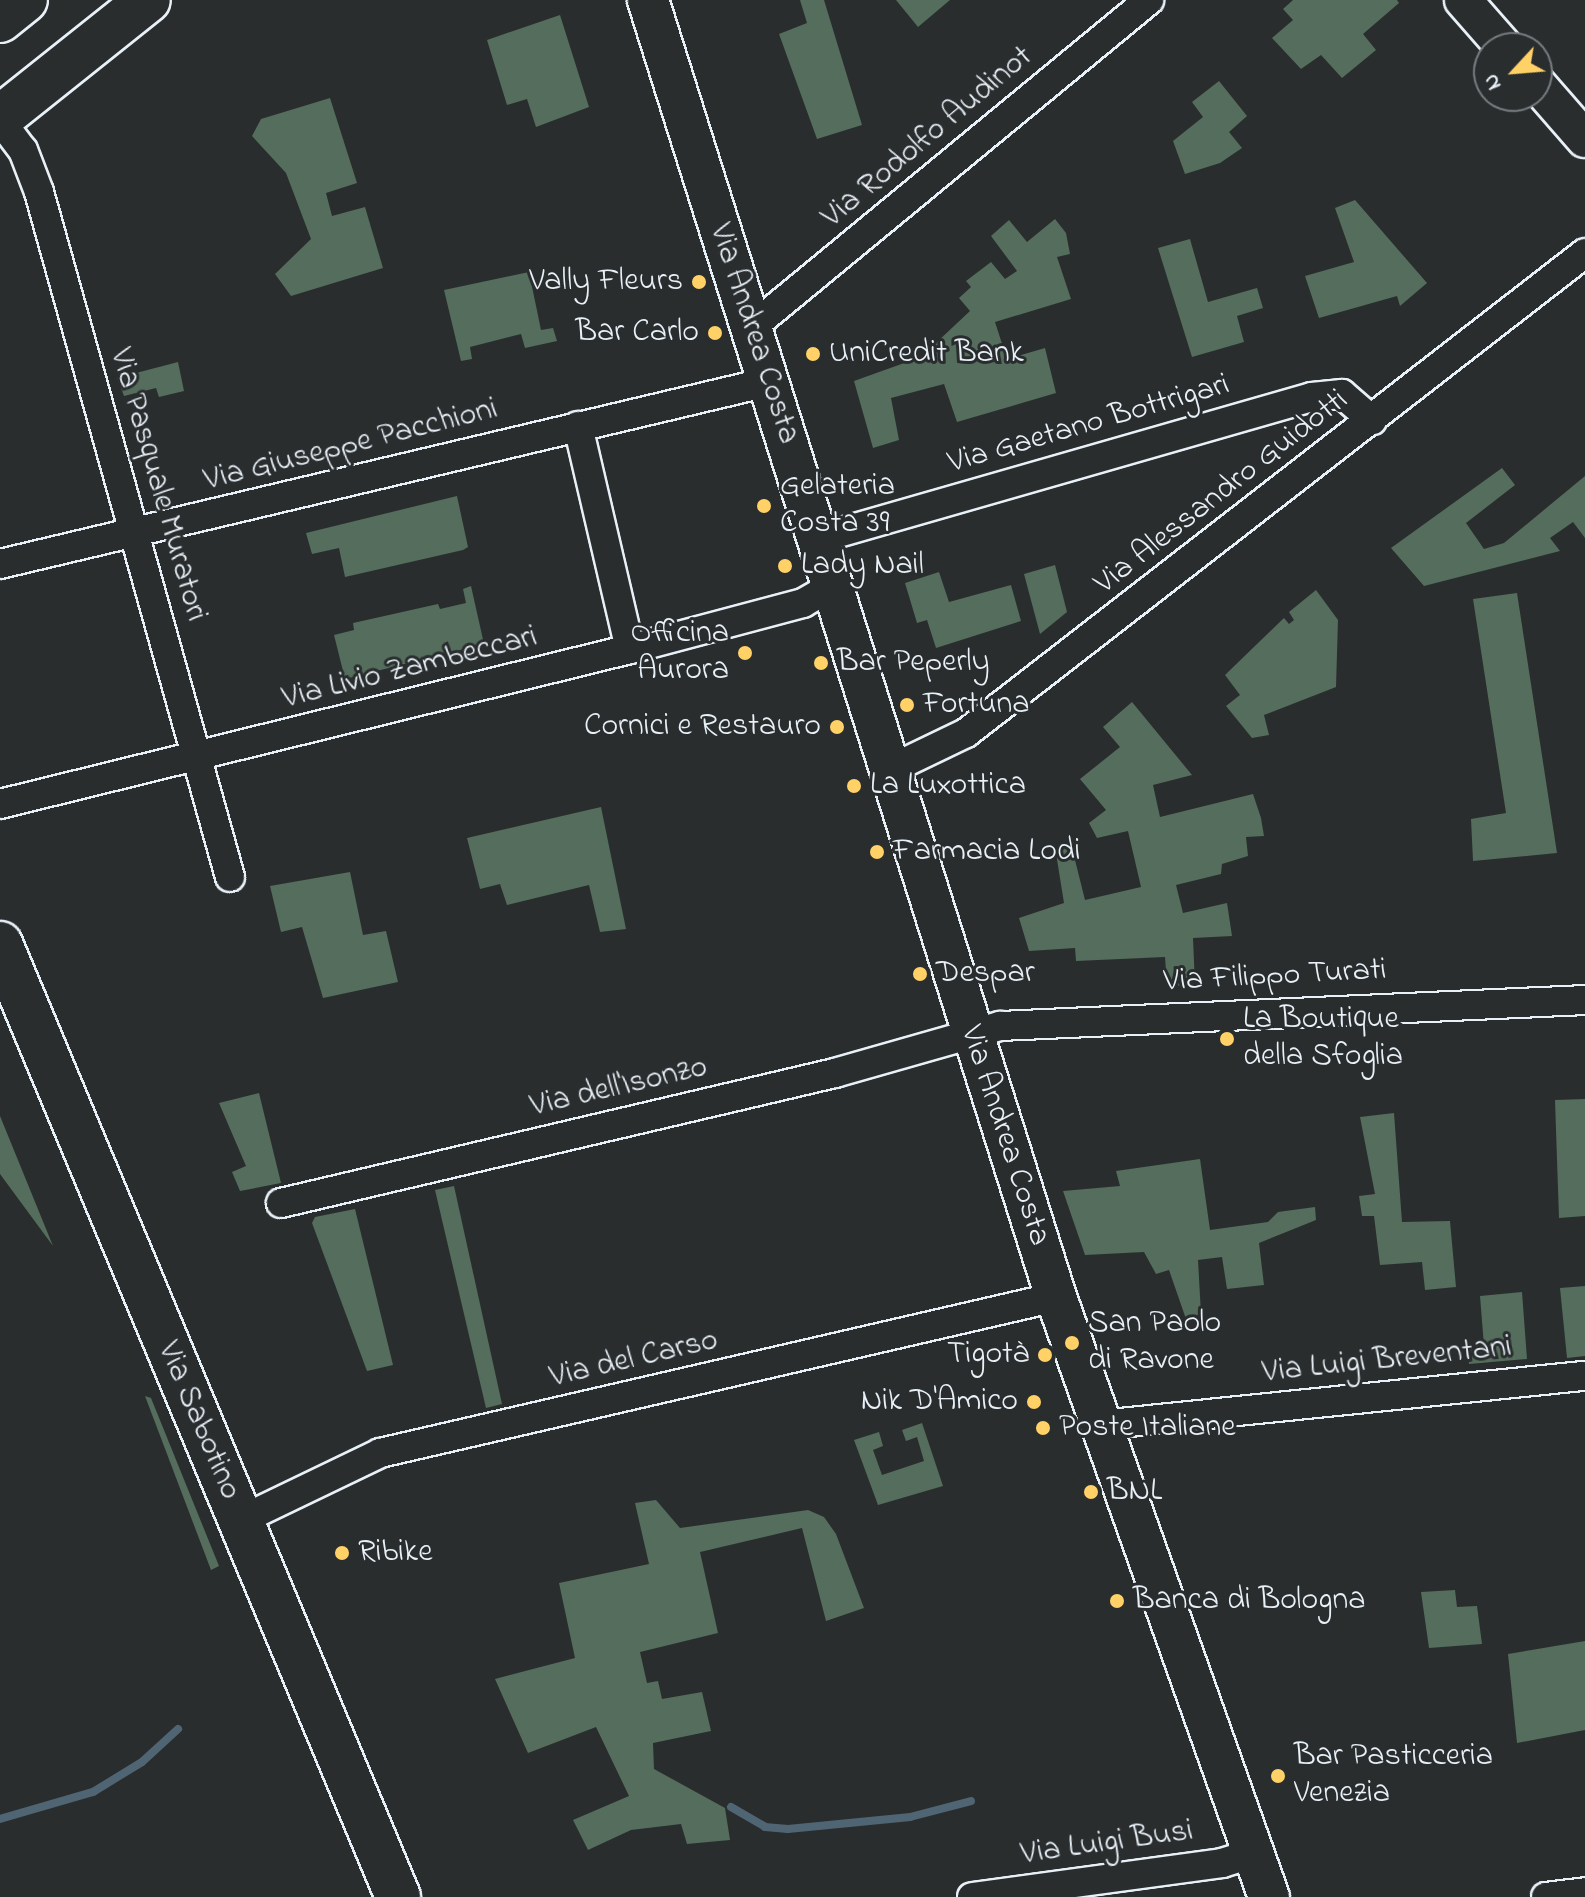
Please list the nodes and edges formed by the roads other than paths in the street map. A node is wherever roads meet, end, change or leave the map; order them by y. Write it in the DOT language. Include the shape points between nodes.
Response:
graph roads {
  1 [pos="25,0"];
  2 [pos="148,0"];
  3 [pos="648,0"];
  4 [pos="1149,0"];
  5 [pos="1463,0"];
  6 [pos="0,20"];
  7 [pos="1491,32"];
  8 [pos="1553,102"];
  9 [pos="0,119"];
  10 [pos="1585,139"];
  11 [pos="1585,253"];
  12 [pos="751,328"];
  13 [pos="768,382"];
  14 [pos="1372,420"];
  15 [pos="578,426"];
  16 [pos="134,532"];
  17 [pos="817,539"];
  18 [pos="0,564"];
  19 [pos="833,586"];
  20 [pos="630,649"];
  21 [pos="198,757"];
  22 [pos="889,770"];
  23 [pos="0,804"];
  24 [pos="230,877"];
  25 [pos="0,944"];
  26 [pos="1585,1000"];
  27 [pos="970,1032"];
  28 [pos="281,1203"];
  29 [pos="1056,1297"];
  30 [pos="1585,1376"];
  31 [pos="1100,1425"];
  32 [pos="239,1521"];
  33 [pos="1251,1854"];
  34 [pos="1585,1892"];
  35 [pos="398,1897"];
  36 [pos="972,1897"];
  37 [pos="1269,1897"];
  38 [pos="1546,1897"];
  1 -- 6 [label="main road"];
  2 -- 9 [label="main road"];
  3 -- 12 [label="main road, Via Andrea Costa"];
  4 -- 12 [label="street, Via Rodolfo Audinot"];
  5 -- 7 [label="street"];
  8 -- 10 [label="street"];
  9 -- 16 [label="street, Via Pasquale Muratori" via="23,150 39,192"];
  11 -- 14 [label="street, Via Alessandro Guidotti"];
  12 -- 13 [label="main road, Via Andrea Costa"];
  13 -- 15 [label="street, Via Giuseppe Pacchioni"];
  13 -- 17 [label="main road, Via Andrea Costa"];
  14 -- 17 [label="street, Via Gaetano Bottrigari" via="1342,394 1312,397"];
  14 -- 22 [label="street, Via Alessandro Guidotti" via="966,733"];
  15 -- 16 [label="street, Via Giuseppe Pacchioni"];
  15 -- 20 [label="street"];
  16 -- 18 [label="street, Via Giuseppe Pacchioni"];
  16 -- 21 [label="street, Via Pasquale Muratori"];
  17 -- 19 [label="main road, Via Andrea Costa"];
  19 -- 20 [label="street, Via Livio Zambeccari" via="803,603"];
  19 -- 22 [label="main road, Via Andrea Costa"];
  20 -- 21 [label="street, Via Livio Zambeccari"];
  21 -- 23 [label="street, Via Livio Zambeccari"];
  21 -- 24 [label="street, Via Pasquale Muratori"];
  22 -- 27 [label="main road, Via Andrea Costa"];
  25 -- 32 [label="main road, Via Sabotino"];
  26 -- 27 [label="street, Via Filippo Turati" via="1328,1008"];
  27 -- 28 [label="street, Via dell'Isonzo" via="835,1073"];
  27 -- 29 [label="main road, Via Andrea Costa"];
  29 -- 31 [label="main road, Via Andrea Costa"];
  29 -- 32 [label="street, Via del Carso" via="380,1453"];
  30 -- 31 [label="street, Via Luigi Breventani"];
  31 -- 33 [label="main road, Via Andrea Costa"];
  32 -- 35 [label="main road, Via Sabotino"];
  33 -- 36 [label="street, Via Luigi Busi" via="1222,1863"];
  33 -- 37 [label="main road, Via Andrea Costa"];
  34 -- 38 [label="street"];
}
